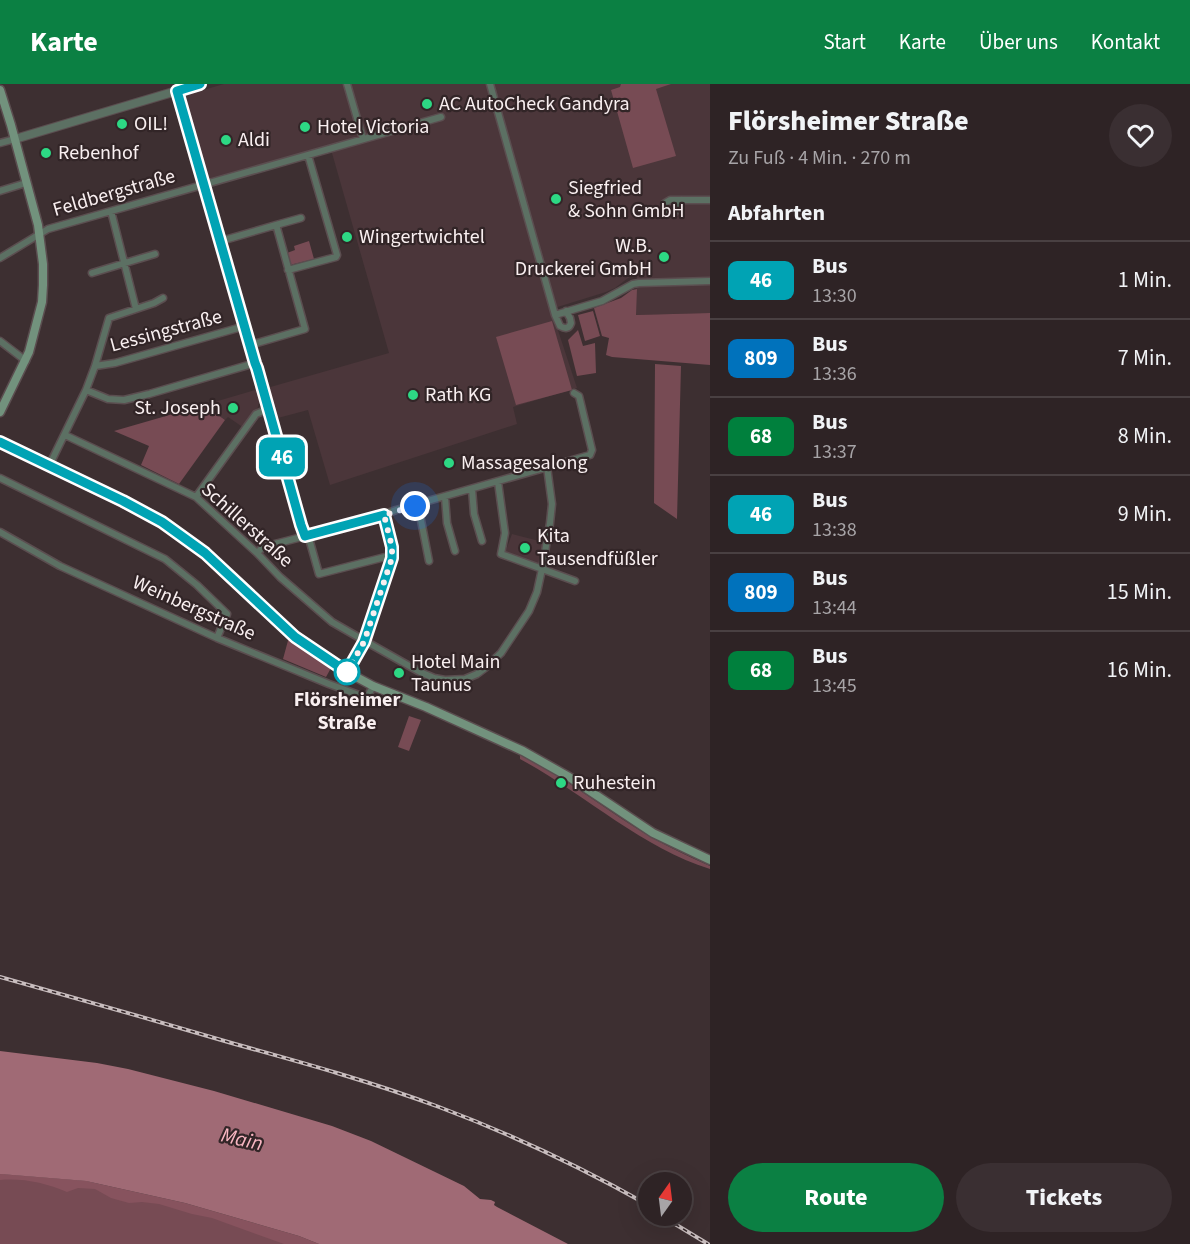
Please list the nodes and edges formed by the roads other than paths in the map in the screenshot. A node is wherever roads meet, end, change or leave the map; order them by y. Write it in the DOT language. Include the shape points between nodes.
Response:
graph roads {
  1 [pos="200,84"];
  2 [pos="347,84"];
  3 [pos="490,84"];
  4 [pos="0,91"];
  5 [pos="177,91"];
  6 [pos="441,117"];
  7 [pos="11,125"];
  8 [pos="28,135"];
  9 [pos="15,139"];
  10 [pos="363,140"];
  11 [pos="0,143"];
  12 [pos="308,155"];
  13 [pos="26,183"];
  14 [pos="205,185"];
  15 [pos="0,191"];
  16 [pos="682,200"];
  17 [pos="710,200"];
  18 [pos="111,211"];
  19 [pos="301,218"];
  20 [pos="276,225"];
  21 [pos="40,234"];
  22 [pos="221,241"];
  23 [pos="155,254"];
  24 [pos="0,258"];
  25 [pos="125,264"];
  26 [pos="288,270"];
  27 [pos="92,273"];
  28 [pos="710,281"];
  29 [pos="163,298"];
  30 [pos="136,309"];
  31 [pos="566,311"];
  32 [pos="555,315"];
  33 [pos="244,326"];
  34 [pos="0,341"];
  35 [pos="250,345"];
  36 [pos="26,361"];
  37 [pos="255,363"];
  38 [pos="95,366"];
  39 [pos="86,390"];
  40 [pos="574,393"];
  41 [pos="268,409"];
  42 [pos="0,412"];
  43 [pos="65,435"];
  44 [pos="0,442"];
  45 [pos="49,466"];
  46 [pos="547,467"];
  47 [pos="0,478"];
  48 [pos="498,482"];
  49 [pos="472,489"];
  50 [pos="196,497"];
  51 [pos="445,497"];
  52 [pos="418,505"];
  53 [pos="384,515"];
  54 [pos="0,532"];
  55 [pos="307,536"];
  56 [pos="482,541"];
  57 [pos="455,551"];
  58 [pos="257,553"];
  59 [pos="392,558"];
  60 [pos="429,561"];
  61 [pos="542,569"];
  62 [pos="575,581"];
  63 [pos="217,638"];
  64 [pos="364,642"];
  65 [pos="347,672"];
  66 [pos="373,686"];
  67 [pos="710,860"];
  1 -- 5 [label="street"];
  2 -- 10 [label="street"];
  3 -- 32 [label="street"];
  4 -- 7 [label="main road"];
  5 -- 8 [label="street"];
  5 -- 14 [label="street"];
  6 -- 10 [label="street, Feldbergstraße"];
  7 -- 8 [label="street"];
  7 -- 9 [label="main road"];
  8 -- 9 [label="street"];
  9 -- 11 [label="street"];
  9 -- 13 [label="main road"];
  10 -- 12 [label="street, Feldbergstraße"];
  12 -- 14 [label="street, Feldbergstraße"];
  12 -- 26 [label="street" via="337,255"];
  13 -- 15 [label="street"];
  13 -- 21 [label="main road"];
  14 -- 18 [label="street, Feldbergstraße"];
  14 -- 22 [label="street"];
  16 -- 17 [label="street"];
  18 -- 21 [label="street, Feldbergstraße"];
  18 -- 25 [label="street"];
  19 -- 20 [label="street"];
  20 -- 22 [label="street"];
  20 -- 26 [label="street"];
  21 -- 24 [label="street, Feldbergstraße"];
  21 -- 36 [label="main road" via="42,302"];
  22 -- 33 [label="street"];
  23 -- 25 [label="street"];
  25 -- 27 [label="street"];
  25 -- 30 [label="street"];
  26 -- 35 [label="street" via="304,329"];
  28 -- 31 [label="street" via="633,284 602,301"];
  29 -- 30 [label="street"];
  30 -- 38 [label="street" via="109,317"];
  31 -- 32 [label="street"];
  31 -- 32 [label="street" via="571,321 568,328 560,326"];
  33 -- 35 [label="street"];
  33 -- 38 [label="street, Lessingstraße"];
  34 -- 36 [label="street"];
  35 -- 37 [label="street"];
  36 -- 42 [label="main road"];
  37 -- 39 [label="street" via="124,400 108,399"];
  37 -- 41 [label="street"];
  38 -- 39 [label="street"];
  39 -- 43 [label="street"];
  40 -- 46 [label="street" via="579,396 592,453"];
  41 -- 50 [label="street" via="256,414"];
  41 -- 55 [label="street"];
  43 -- 45 [label="street"];
  43 -- 50 [label="street, Schillerstraße"];
  44 -- 45 [label="main road"];
  45 -- 65 [label="main road" via="162,522 190,541 295,637"];
  46 -- 48 [label="street"];
  46 -- 61 [label="street, Schillerstraße" via="552,504"];
  47 -- 63 [label="street" via="165,559 227,614"];
  48 -- 49 [label="street"];
  48 -- 61 [label="street" via="505,533 501,554"];
  49 -- 51 [label="street"];
  49 -- 56 [label="street"];
  50 -- 58 [label="street, Schillerstraße"];
  51 -- 52 [label="street"];
  51 -- 57 [label="street"];
  52 -- 53 [label="street"];
  52 -- 60 [label="street"];
  53 -- 55 [label="street"];
  53 -- 59 [label="street"];
  54 -- 63 [label="street, Weinbergstraße" via="60,566"];
  55 -- 58 [label="street" via="263,547"];
  55 -- 59 [label="street" via="319,574"];
  58 -- 64 [label="street, Schillerstraße" via="332,622"];
  59 -- 64 [label="street"];
  61 -- 62 [label="street"];
  61 -- 64 [label="street, Schillerstraße" via="530,611 501,653 470,677 434,678"];
  63 -- 66 [label="street, Weinbergstraße" via="367,698"];
  64 -- 65 [label="street"];
  65 -- 66 [label="main road"];
  66 -- 67 [label="main road" via="524,751 653,833"];
}
